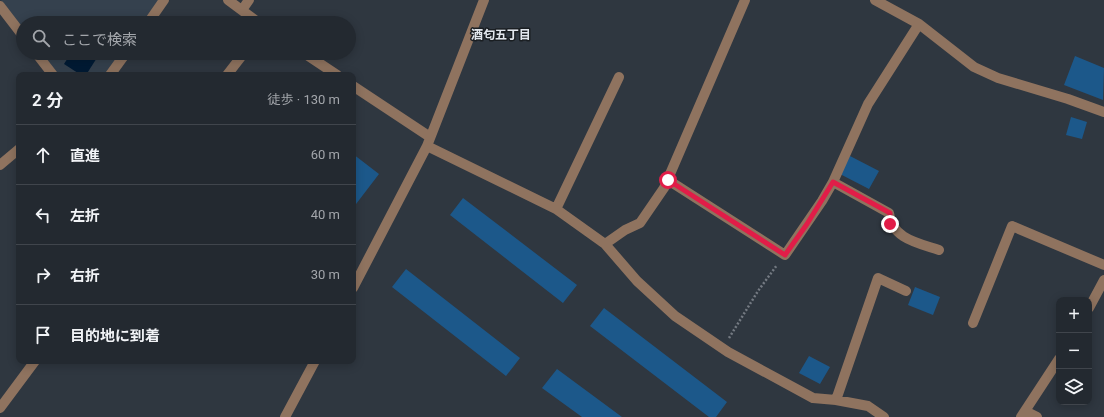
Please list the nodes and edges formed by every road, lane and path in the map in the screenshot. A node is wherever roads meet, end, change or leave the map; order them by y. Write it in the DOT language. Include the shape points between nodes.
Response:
graph roads {
  1 [pos="164,0"];
  2 [pos="228,0"];
  3 [pos="249,0"];
  4 [pos="484,0"];
  5 [pos="745,0"];
  6 [pos="874,0"];
  7 [pos="892,4"];
  8 [pos="0,6"];
  9 [pos="242,10"];
  10 [pos="153,16"];
  11 [pos="250,16"];
  12 [pos="919,24"];
  13 [pos="16,27"];
  14 [pos="41,60"];
  15 [pos="121,60"];
  16 [pos="239,60"];
  17 [pos="314,60"];
  18 [pos="51,72"];
  19 [pos="112,72"];
  20 [pos="229,72"];
  21 [pos="332,72"];
  22 [pos="619,77"];
  23 [pos="356,88"];
  24 [pos="1104,112"];
  25 [pos="429,142"];
  26 [pos="16,151"];
  27 [pos="0,165"];
  28 [pos="668,180"];
  29 [pos="833,182"];
  30 [pos="556,209"];
  31 [pos="605,244"];
  32 [pos="939,250"];
  33 [pos="785,255"];
  34 [pos="1104,265"];
  35 [pos="1104,280"];
  36 [pos="356,282"];
  37 [pos="906,291"];
  38 [pos="1092,302"];
  39 [pos="973,323"];
  40 [pos="723,348"];
  41 [pos="33,364"];
  42 [pos="313,364"];
  43 [pos="1056,364"];
  44 [pos="836,400"];
  45 [pos="0,408"];
  46 [pos="1023,414"];
  47 [pos="285,417"];
  48 [pos="884,417"];
  49 [pos="1036,417"];
  1 -- 10 [label="street"];
  2 -- 9 [label="street"];
  3 -- 9 [label="street"];
  4 -- 25 [label="street"];
  5 -- 28 [label="street"];
  6 -- 7 [label="street"];
  7 -- 12 [label="street"];
  8 -- 13 [label="street"];
  9 -- 11 [label="street"];
  12 -- 24 [label="street" via="974,67 998,78 1068,98"];
  12 -- 29 [label="street" via="868,104"];
  14 -- 18 [label="street"];
  15 -- 19 [label="street"];
  16 -- 20 [label="street"];
  17 -- 21 [label="street"];
  22 -- 30 [label="street"];
  23 -- 25 [label="street"];
  25 -- 30 [label="street"];
  25 -- 36 [label="street"];
  26 -- 27 [label="street"];
  28 -- 31 [label="street" via="649,213 640,223"];
  28 -- 33 [label="street"];
  29 -- 32 [label="street" via="890,213 890,224 904,238"];
  29 -- 33 [label="street"];
  30 -- 31 [label="street"];
  31 -- 40 [label="street" via="636,282 675,316"];
  33 -- 40 [label="path" via="758,291"];
  34 -- 39 [label="street" via="1012,226"];
  35 -- 38 [label="street"];
  37 -- 44 [label="street" via="878,278"];
  40 -- 44 [label="street" via="813,398"];
  41 -- 45 [label="street"];
  42 -- 47 [label="street"];
  43 -- 46 [label="street"];
  44 -- 48 [label="street" via="868,406"];
  46 -- 49 [label="street"];
}
